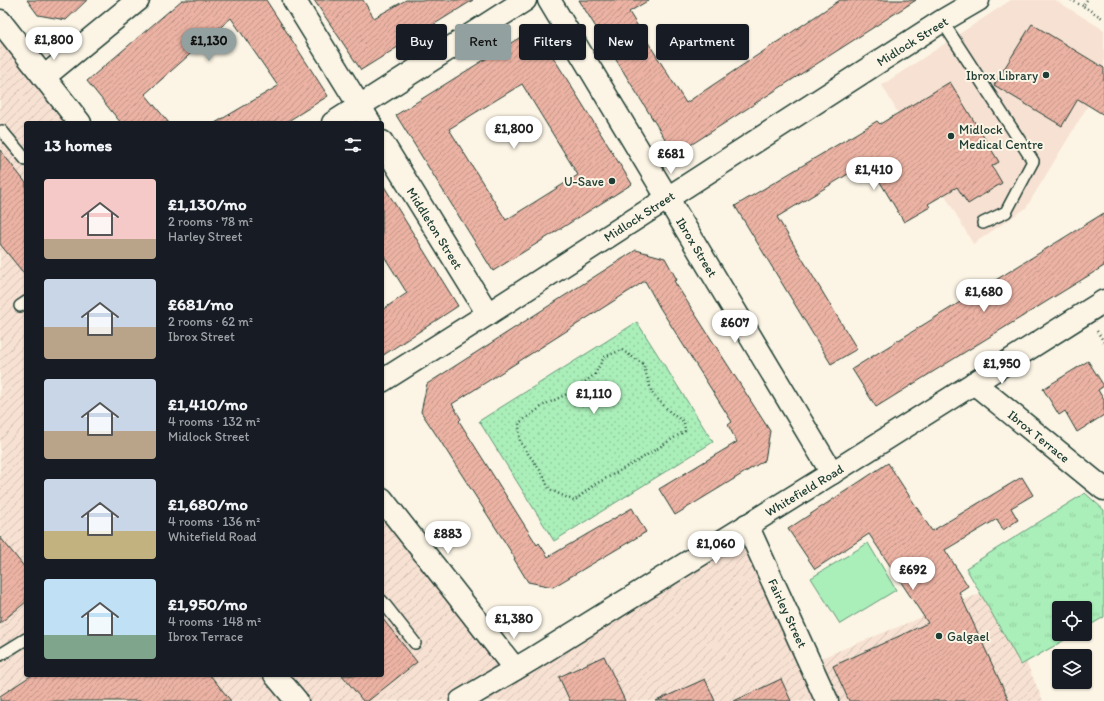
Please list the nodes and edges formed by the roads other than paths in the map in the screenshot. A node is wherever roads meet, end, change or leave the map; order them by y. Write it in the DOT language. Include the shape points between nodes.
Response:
graph roads {
  1 [pos="138,0"];
  2 [pos="294,0"];
  3 [pos="525,0"];
  4 [pos="549,0"];
  5 [pos="978,0"];
  6 [pos="0,21"];
  7 [pos="942,21"];
  8 [pos="44,77"];
  9 [pos="365,114"];
  10 [pos="78,121"];
  11 [pos="340,121"];
  12 [pos="2,131"];
  13 [pos="384,145"];
  14 [pos="24,158"];
  15 [pos="667,198"];
  16 [pos="983,223"];
  17 [pos="1104,301"];
  18 [pos="488,314"];
  19 [pos="384,380"];
  20 [pos="974,383"];
  21 [pos="832,473"];
  22 [pos="1104,489"];
  23 [pos="384,502"];
  24 [pos="747,525"];
  25 [pos="384,604"];
  26 [pos="24,640"];
  27 [pos="415,643"];
  28 [pos="0,654"];
  29 [pos="515,669"];
  30 [pos="277,677"];
  31 [pos="297,701"];
  32 [pos="461,701"];
  33 [pos="827,701"];
  1 -- 8 [label="street"];
  2 -- 9 [label="street"];
  3 -- 9 [label="street"];
  4 -- 15 [label="street, Ibrox Street"];
  5 -- 7 [label="street, Midlock Street"];
  6 -- 8 [label="street"];
  7 -- 15 [label="street, Midlock Street"];
  7 -- 16 [label="lane" via="1033,161 1006,212"];
  8 -- 10 [label="street"];
  9 -- 11 [label="street"];
  12 -- 14 [label="lane"];
  13 -- 18 [label="street, Middleton Street"];
  15 -- 18 [label="street, Midlock Street"];
  15 -- 21 [label="street, Ibrox Street"];
  17 -- 20 [label="street, Whitefield Road"];
  18 -- 19 [label="street, Midlock Street"];
  20 -- 21 [label="street, Whitefield Road"];
  20 -- 22 [label="street, Ibrox Terrace"];
  21 -- 24 [label="street, Whitefield Road"];
  23 -- 29 [label="street"];
  24 -- 29 [label="street, Whitefield Road"];
  24 -- 33 [label="street, Fairley Street"];
  25 -- 27 [label="lane"];
  26 -- 28 [label="lane"];
  29 -- 32 [label="street, Whitefield Road"];
  30 -- 31 [label="street"];
}
